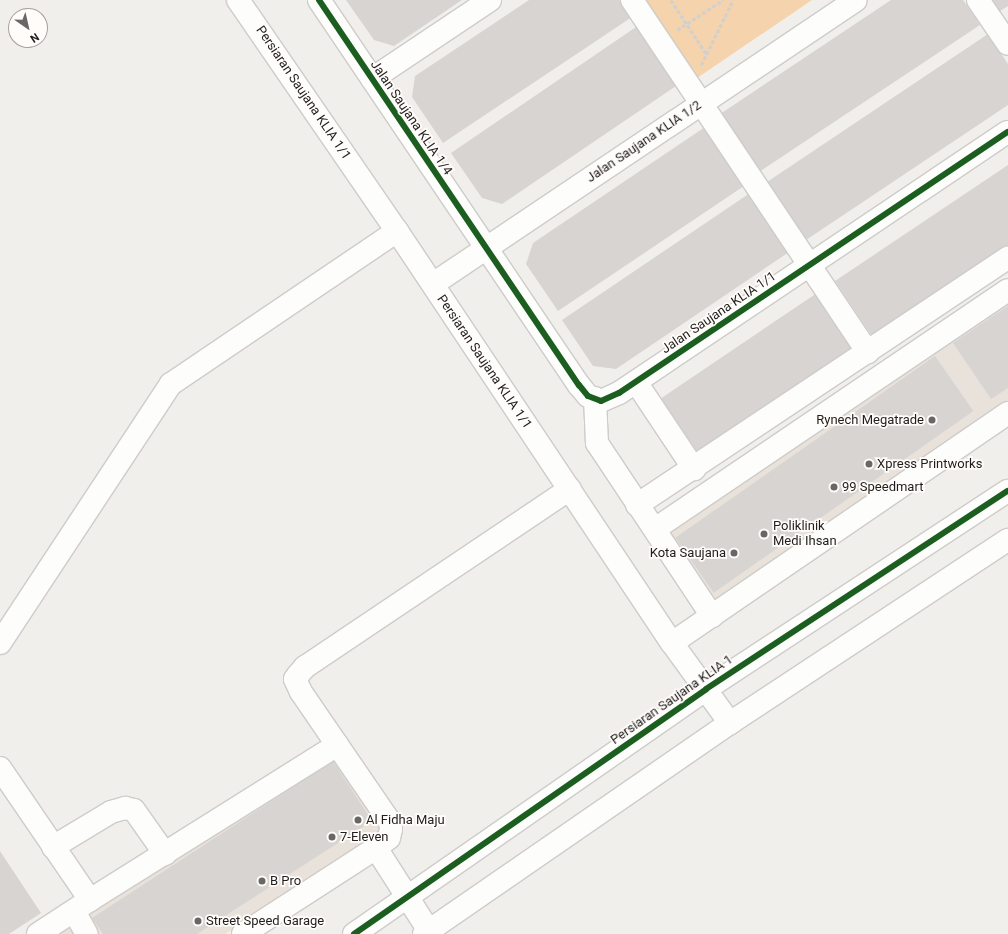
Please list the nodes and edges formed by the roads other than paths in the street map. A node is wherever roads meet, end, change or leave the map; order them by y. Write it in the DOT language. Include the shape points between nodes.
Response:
graph roads {
  1 [pos="238,0"];
  2 [pos="319,0"];
  3 [pos="490,0"];
  4 [pos="632,0"];
  5 [pos="856,0"];
  6 [pos="978,0"];
  7 [pos="1008,44"];
  8 [pos="372,79"];
  9 [pos="702,104"];
  10 [pos="1008,132"];
  11 [pos="397,231"];
  12 [pos="486,249"];
  13 [pos="1008,258"];
  14 [pos="810,266"];
  15 [pos="433,284"];
  16 [pos="1008,290"];
  17 [pos="868,352"];
  18 [pos="636,382"];
  19 [pos="595,398"];
  20 [pos="1008,413"];
  21 [pos="694,469"];
  22 [pos="570,489"];
  23 [pos="1008,491"];
  24 [pos="637,505"];
  25 [pos="655,529"];
  26 [pos="1008,540"];
  27 [pos="712,616"];
  28 [pos="0,643"];
  29 [pos="672,643"];
  30 [pos="706,689"];
  31 [pos="730,723"];
  32 [pos="337,744"];
  33 [pos="0,768"];
  34 [pos="382,843"];
  35 [pos="53,847"];
  36 [pos="165,854"];
  37 [pos="408,898"];
  38 [pos="82,906"];
  39 [pos="426,933"];
  40 [pos="38,934"];
  41 [pos="87,934"];
  42 [pos="243,934"];
  43 [pos="354,934"];
  1 -- 11 [label="street, Persiaran Saujana KLIA 1/1"];
  2 -- 8 [label="street, Jalan Saujana KLIA 1/4"];
  3 -- 8 [label="street"];
  4 -- 9 [label="street"];
  5 -- 9 [label="street, Jalan Saujana KLIA 1/2"];
  6 -- 7 [label="street"];
  8 -- 12 [label="street, Jalan Saujana KLIA 1/4"];
  9 -- 12 [label="street, Jalan Saujana KLIA 1/2"];
  9 -- 14 [label="street"];
  10 -- 14 [label="street, Jalan Saujana KLIA 1/1"];
  11 -- 15 [label="street, Persiaran Saujana KLIA 1/1"];
  11 -- 28 [label="street" via="171,384"];
  12 -- 15 [label="street, Jalan Saujana KLIA 1/2"];
  12 -- 19 [label="street" via="579,385 588,396"];
  13 -- 17 [label="street"];
  14 -- 17 [label="street"];
  14 -- 18 [label="street, Jalan Saujana KLIA 1/1"];
  15 -- 22 [label="street, Persiaran Saujana KLIA 1/1"];
  16 -- 25 [label="street"];
  17 -- 21 [label="street"];
  18 -- 19 [label="street, Jalan Saujana KLIA 1/1" via="601,401"];
  18 -- 21 [label="street"];
  19 -- 24 [label="street" via="598,443"];
  20 -- 27 [label="street"];
  21 -- 24 [label="street"];
  22 -- 29 [label="street, Persiaran Saujana KLIA 1/1"];
  22 -- 32 [label="street" via="298,674 295,679 301,692"];
  23 -- 30 [label="street, Persiaran Saujana KLIA 1"];
  24 -- 25 [label="street"];
  25 -- 27 [label="street"];
  26 -- 31 [label="street"];
  27 -- 29 [label="street"];
  29 -- 30 [label="street, Persiaran Saujana KLIA 1/1"];
  30 -- 31 [label="street, Persiaran Saujana KLIA 1/1"];
  30 -- 37 [label="street, Persiaran Saujana KLIA 1"];
  31 -- 39 [label="street"];
  32 -- 34 [label="street" via="390,822 391,829"];
  32 -- 36 [label="street"];
  33 -- 35 [label="street"];
  34 -- 37 [label="street"];
  34 -- 42 [label="street"];
  35 -- 36 [label="street" via="111,812 125,808 134,810"];
  35 -- 38 [label="street"];
  36 -- 38 [label="street"];
  37 -- 39 [label="street"];
  37 -- 43 [label="street, Persiaran Saujana KLIA 1"];
  38 -- 40 [label="street"];
  38 -- 41 [label="street"];
}
